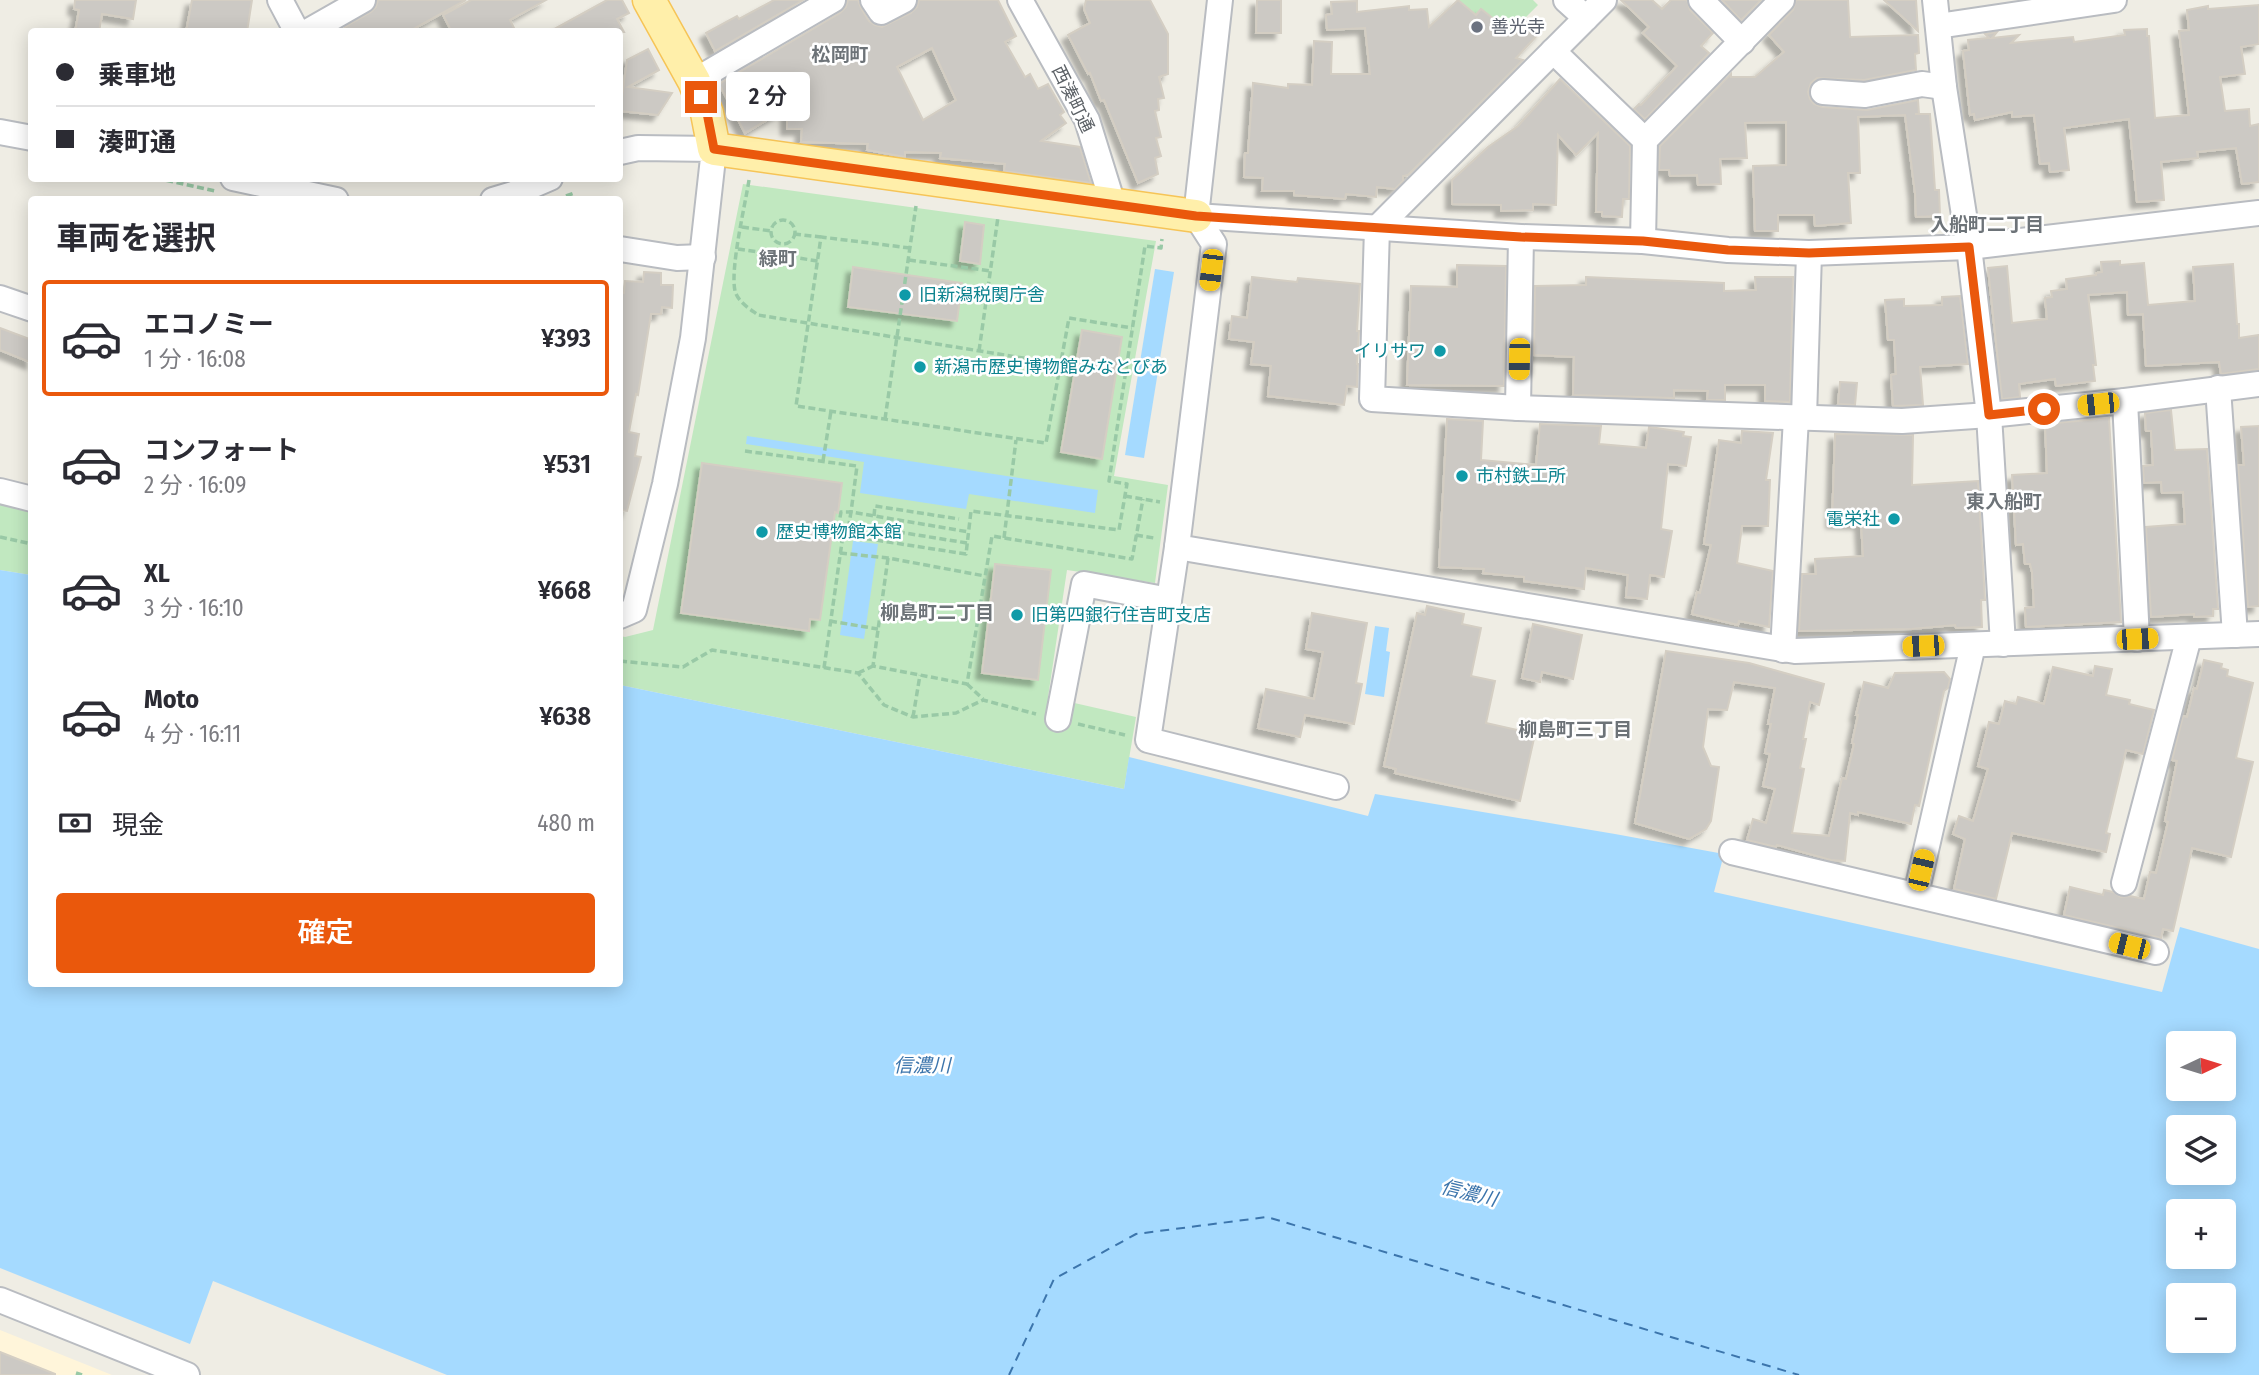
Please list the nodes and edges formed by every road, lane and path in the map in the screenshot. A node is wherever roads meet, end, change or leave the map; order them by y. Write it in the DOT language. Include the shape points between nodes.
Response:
graph roads {
  1 [pos="280,0"];
  2 [pos="363,0"];
  3 [pos="649,0"];
  4 [pos="833,0"];
  5 [pos="873,0"];
  6 [pos="904,0"];
  7 [pos="1020,0"];
  8 [pos="1220,0"];
  9 [pos="1566,0"];
  10 [pos="1604,0"];
  11 [pos="1700,0"];
  12 [pos="1782,0"];
  13 [pos="1935,0"];
  14 [pos="2114,0"];
  15 [pos="1586,18"];
  16 [pos="1938,26"];
  17 [pos="295,28"];
  18 [pos="314,28"];
  19 [pos="1742,42"];
  20 [pos="1553,51"];
  21 [pos="694,81"];
  22 [pos="1944,87"];
  23 [pos="1823,92"];
  24 [pos="0,132"];
  25 [pos="28,137"];
  26 [pos="1645,140"];
  27 [pos="714,149"];
  28 [pos="623,151"];
  29 [pos="749,180"];
  30 [pos="196,182"];
  31 [pos="539,182"];
  32 [pos="293,184"];
  33 [pos="226,185"];
  34 [pos="508,193"];
  35 [pos="325,196"];
  36 [pos="1113,204"];
  37 [pos="916,206"];
  38 [pos="2259,213"];
  39 [pos="1196,216"];
  40 [pos="998,217"];
  41 [pos="742,227"];
  42 [pos="1377,228"];
  43 [pos="771,231"];
  44 [pos="794,234"];
  45 [pos="821,237"];
  46 [pos="1521,237"];
  47 [pos="1162,239"];
  48 [pos="1643,241"];
  49 [pos="1969,247"];
  50 [pos="910,248"];
  51 [pos="623,249"];
  52 [pos="738,249"];
  53 [pos="1809,253"];
  54 [pos="703,257"];
  55 [pos="909,260"];
  56 [pos="818,261"];
  57 [pos="990,271"];
  58 [pos="0,298"];
  59 [pos="28,308"];
  60 [pos="808,324"];
  61 [pos="1132,328"];
  62 [pos="897,338"];
  63 [pos="979,351"];
  64 [pos="1060,364"];
  65 [pos="2259,384"];
  66 [pos="2218,388"];
  67 [pos="2125,401"];
  68 [pos="1518,408"];
  69 [pos="831,411"];
  70 [pos="1989,415"];
  71 [pos="1800,418"];
  72 [pos="886,419"];
  73 [pos="1016,440"];
  74 [pos="745,451"];
  75 [pos="823,460"];
  76 [pos="0,491"];
  77 [pos="1125,495"];
  78 [pos="28,498"];
  79 [pos="1143,499"];
  80 [pos="1183,505"];
  81 [pos="851,512"];
  82 [pos="1007,515"];
  83 [pos="874,516"];
  84 [pos="959,519"];
  85 [pos="969,532"];
  86 [pos="1136,534"];
  87 [pos="842,535"];
  88 [pos="0,537"];
  89 [pos="1004,538"];
  90 [pos="28,543"];
  91 [pos="967,543"];
  92 [pos="1165,549"];
  93 [pos="840,553"];
  94 [pos="888,558"];
  95 [pos="985,576"];
  96 [pos="1170,600"];
  97 [pos="623,615"];
  98 [pos="830,621"];
  99 [pos="878,629"];
  100 [pos="2247,634"];
  101 [pos="2189,637"];
  102 [pos="2137,639"];
  103 [pos="2003,644"];
  104 [pos="1973,645"];
  105 [pos="1783,650"];
  106 [pos="623,661"];
  107 [pos="873,666"];
  108 [pos="824,668"];
  109 [pos="858,673"];
  110 [pos="920,675"];
  111 [pos="967,684"];
  112 [pos="983,700"];
  113 [pos="913,717"];
  114 [pos="1058,719"];
  115 [pos="1148,740"];
  116 [pos="1336,787"];
  117 [pos="1732,852"];
  118 [pos="2124,883"];
  119 [pos="1916,894"];
  120 [pos="2155,952"];
  121 [pos="0,1300"];
  122 [pos="76,1373"];
  123 [pos="82,1375"];
  124 [pos="187,1375"];
  1 -- 17 [label="street"];
  2 -- 18 [label="street"];
  3 -- 21 [label="main road"];
  4 -- 21 [label="street"];
  5 -- 6 [label="street" via="881,12"];
  7 -- 36 [label="street, 西湊町通" via="1087,120"];
  8 -- 39 [label="street"];
  9 -- 15 [label="street"];
  10 -- 15 [label="street"];
  11 -- 19 [label="street"];
  12 -- 19 [label="street"];
  13 -- 16 [label="street"];
  14 -- 16 [label="street"];
  15 -- 20 [label="street"];
  16 -- 22 [label="street"];
  19 -- 26 [label="street"];
  20 -- 26 [label="street"];
  20 -- 42 [label="street"];
  21 -- 27 [label="main road"];
  22 -- 23 [label="street" via="1922,84 1865,95"];
  22 -- 49 [label="street"];
  24 -- 25 [label="street"];
  26 -- 48 [label="street"];
  27 -- 28 [label="street"];
  27 -- 36 [label="main road"];
  27 -- 54 [label="street"];
  29 -- 41 [label="path"];
  30 -- 33 [label="path"];
  31 -- 34 [label="street"];
  32 -- 33 [label="street"];
  32 -- 35 [label="street"];
  36 -- 39 [label="main road"];
  37 -- 50 [label="path"];
  38 -- 49 [label="street"];
  39 -- 42 [label="street"];
  39 -- 80 [label="street" via="1214,244"];
  40 -- 57 [label="path"];
  41 -- 43 [label="path"];
  41 -- 52 [label="path"];
  42 -- 46 [label="street"];
  42 -- 68 [label="street" via="1372,399"];
  43 -- 44 [label="path" via="774,224 785,221"];
  43 -- 44 [label="path" via="779,244 792,240"];
  44 -- 45 [label="path"];
  45 -- 50 [label="path"];
  45 -- 56 [label="path"];
  46 -- 48 [label="street"];
  46 -- 68 [label="street"];
  47 -- 61 [label="path" via="1161,248 1145,246"];
  48 -- 53 [label="street"];
  49 -- 53 [label="street"];
  49 -- 70 [label="street"];
  50 -- 55 [label="path"];
  51 -- 54 [label="street"];
  52 -- 56 [label="path"];
  52 -- 60 [label="path" via="736,294 745,305 758,315"];
  53 -- 71 [label="street"];
  54 -- 97 [label="street" via="693,338 665,484 634,610"];
  55 -- 57 [label="path"];
  55 -- 62 [label="path"];
  56 -- 60 [label="path"];
  57 -- 63 [label="path"];
  58 -- 59 [label="street"];
  60 -- 62 [label="path"];
  60 -- 69 [label="path" via="796,406"];
  61 -- 64 [label="path" via="1069,318"];
  61 -- 77 [label="path" via="1109,481 1127,484"];
  62 -- 63 [label="path"];
  62 -- 72 [label="path"];
  63 -- 64 [label="path"];
  64 -- 72 [label="path" via="1046,443"];
  65 -- 66 [label="street"];
  66 -- 67 [label="street"];
  66 -- 100 [label="street"];
  67 -- 70 [label="street"];
  67 -- 102 [label="street"];
  68 -- 71 [label="street"];
  69 -- 72 [label="path"];
  69 -- 75 [label="path"];
  70 -- 71 [label="street" via="1902,421"];
  70 -- 103 [label="street"];
  71 -- 105 [label="street"];
  73 -- 82 [label="path"];
  74 -- 75 [label="path"];
  75 -- 81 [label="path" via="856,466"];
  76 -- 78 [label="street"];
  77 -- 79 [label="path"];
  77 -- 82 [label="path" via="1119,530"];
  79 -- 80 [label="path"];
  79 -- 86 [label="path"];
  80 -- 92 [label="street"];
  81 -- 83 [label="path"];
  81 -- 87 [label="path" via="841,512 837,534"];
  81 -- 91 [label="path" via="849,524"];
  82 -- 85 [label="path" via="971,511"];
  82 -- 89 [label="path"];
  83 -- 84 [label="path" via="875,506"];
  83 -- 85 [label="path"];
  85 -- 91 [label="path"];
  86 -- 89 [label="path" via="1132,559"];
  86 -- 92 [label="path" via="1156,538"];
  87 -- 91 [label="path" via="966,554"];
  87 -- 93 [label="path"];
  88 -- 90 [label="path"];
  89 -- 95 [label="path" via="992,536"];
  92 -- 96 [label="street"];
  92 -- 105 [label="street"];
  93 -- 94 [label="path"];
  93 -- 98 [label="path"];
  94 -- 95 [label="path"];
  94 -- 99 [label="path"];
  95 -- 111 [label="path"];
  96 -- 114 [label="street" via="1084,584"];
  96 -- 115 [label="street"];
  98 -- 99 [label="path"];
  98 -- 108 [label="path"];
  99 -- 107 [label="path"];
  100 -- 101 [label="street"];
  101 -- 102 [label="street"];
  101 -- 118 [label="street"];
  102 -- 103 [label="street"];
  103 -- 104 [label="street"];
  104 -- 105 [label="street"];
  104 -- 119 [label="street"];
  106 -- 108 [label="path" via="683,667 712,650"];
  107 -- 109 [label="path"];
  107 -- 110 [label="path"];
  108 -- 109 [label="path"];
  109 -- 113 [label="path" via="884,705"];
  110 -- 111 [label="path"];
  110 -- 113 [label="path"];
  111 -- 112 [label="path"];
  112 -- 113 [label="path" via="956,713"];
  112 -- 114 [label="path"];
  114 -- 115 [label="path"];
  115 -- 116 [label="street"];
  117 -- 119 [label="street"];
  119 -- 120 [label="street"];
  121 -- 124 [label="street"];
  122 -- 123 [label="path"];
}
